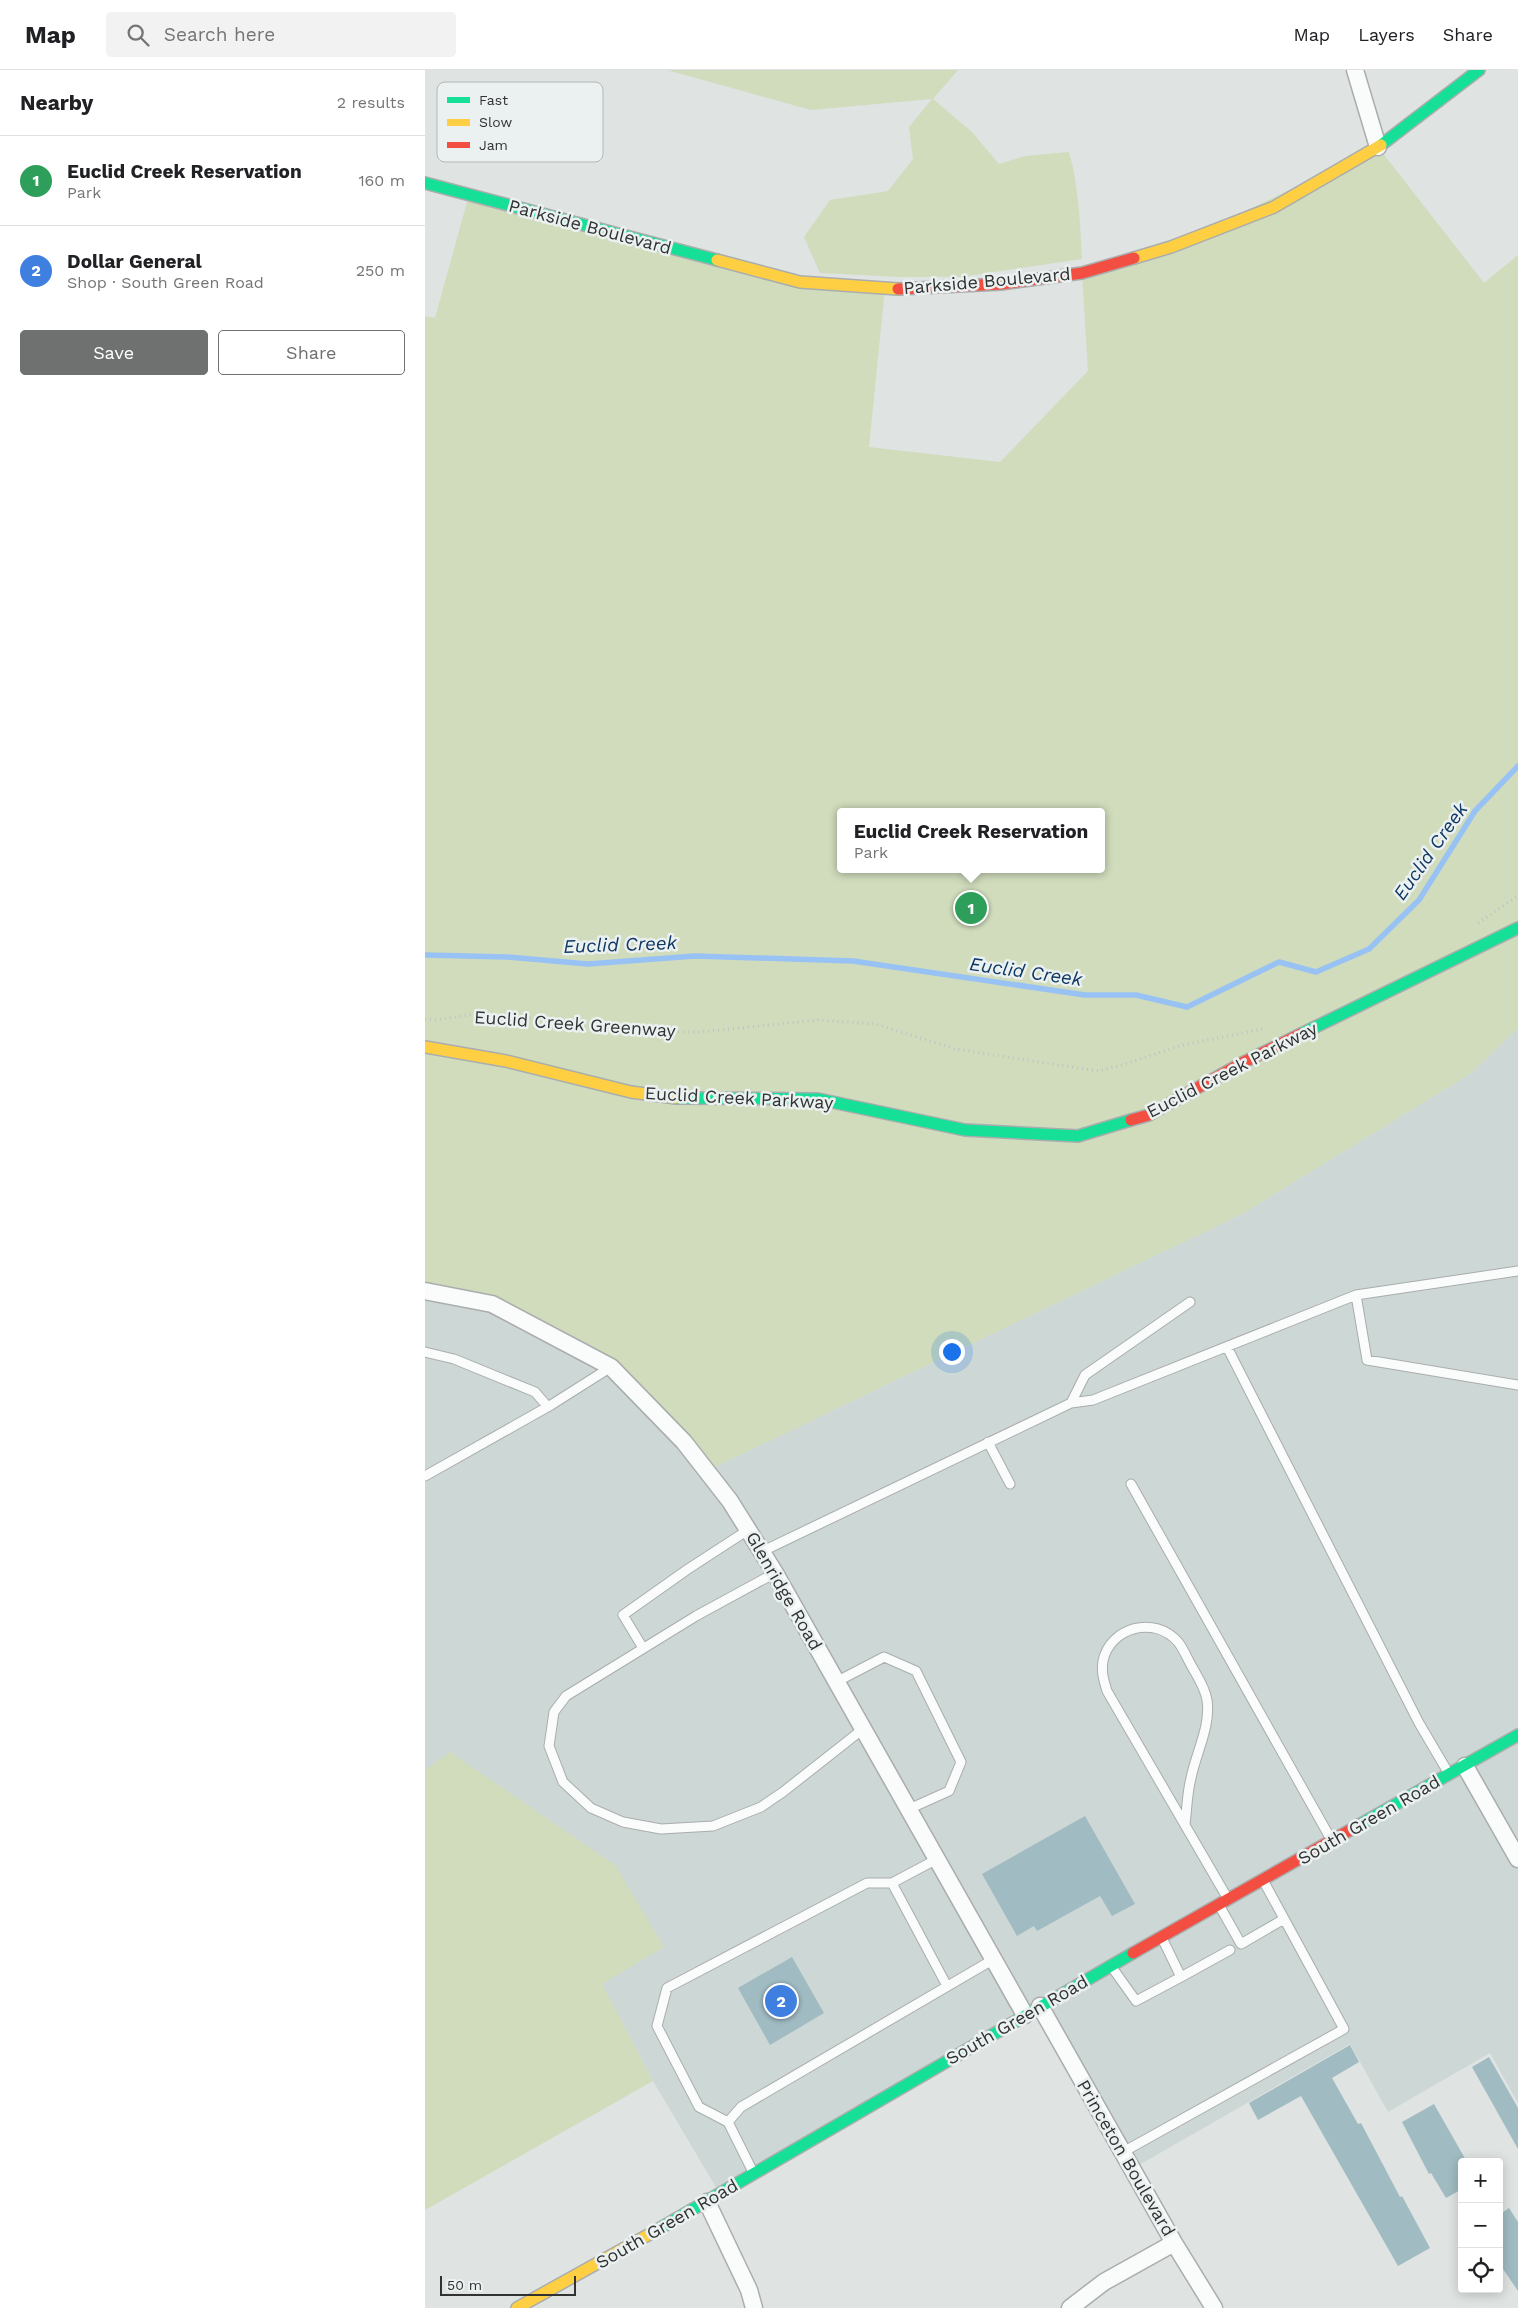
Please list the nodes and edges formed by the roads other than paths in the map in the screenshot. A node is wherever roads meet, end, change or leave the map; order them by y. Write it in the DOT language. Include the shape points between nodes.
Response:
graph roads {
  1 [pos="1355,70"];
  2 [pos="1479,70"];
  3 [pos="1378,147"];
  4 [pos="425,183"];
  5 [pos="1518,928"];
  6 [pos="425,1047"];
  7 [pos="1518,1271"];
  8 [pos="425,1291"];
  9 [pos="1356,1295"];
  10 [pos="1190,1302"];
  11 [pos="1227,1347"];
  12 [pos="425,1352"];
  13 [pos="611,1367"];
  14 [pos="1518,1385"];
  15 [pos="1071,1403"];
  16 [pos="548,1407"];
  17 [pos="988,1442"];
  18 [pos="425,1476"];
  19 [pos="1010,1484"];
  20 [pos="1131,1484"];
  21 [pos="748,1530"];
  22 [pos="761,1552"];
  23 [pos="775,1573"];
  24 [pos="643,1648"];
  25 [pos="836,1682"];
  26 [pos="863,1729"];
  27 [pos="1518,1735"];
  28 [pos="1465,1766"];
  29 [pos="1449,1775"];
  30 [pos="909,1810"];
  31 [pos="1185,1824"];
  32 [pos="1332,1841"];
  33 [pos="937,1859"];
  34 [pos="1518,1859"];
  35 [pos="1263,1880"];
  36 [pos="892,1883"];
  37 [pos="1224,1902"];
  38 [pos="1284,1919"];
  39 [pos="1162,1937"];
  40 [pos="1229,1950"];
  41 [pos="994,1959"];
  42 [pos="1111,1966"];
  43 [pos="1181,1977"];
  44 [pos="947,1986"];
  45 [pos="1040,2006"];
  46 [pos="1025,2015"];
  47 [pos="728,2122"];
  48 [pos="1123,2152"];
  49 [pos="755,2174"];
  50 [pos="707,2202"];
  51 [pos="1174,2243"];
  52 [pos="517,2308"];
  53 [pos="754,2308"];
  54 [pos="1071,2308"];
  55 [pos="1214,2308"];
  1 -- 3 [label="street"];
  2 -- 3 [label="street, Parkside Boulevard"];
  3 -- 4 [label="street, Parkside Boulevard" via="1275,207 1171,247 1082,272 1001,284 902,289 800,282"];
  5 -- 6 [label="street, Euclid Creek Parkway" via="1242,1063 1149,1115 1078,1136 965,1130 817,1099 688,1100 631,1092 506,1061"];
  7 -- 9 [label="lane"];
  8 -- 13 [label="street, Glenridge Road" via="492,1304"];
  9 -- 11 [label="lane"];
  9 -- 14 [label="lane" via="1367,1360"];
  10 -- 15 [label="lane" via="1085,1375"];
  11 -- 15 [label="lane" via="1093,1400"];
  11 -- 29 [label="lane"];
  12 -- 16 [label="lane" via="454,1359 535,1392"];
  13 -- 16 [label="lane"];
  13 -- 21 [label="street, Glenridge Road" via="684,1442"];
  15 -- 17 [label="lane"];
  16 -- 18 [label="lane"];
  17 -- 19 [label="lane"];
  17 -- 22 [label="lane"];
  20 -- 32 [label="lane"];
  21 -- 22 [label="street, Glenridge Road"];
  21 -- 24 [label="lane" via="623,1615"];
  22 -- 23 [label="street, Glenridge Road"];
  23 -- 24 [label="lane"];
  23 -- 25 [label="street, Glenridge Road"];
  24 -- 26 [label="lane" via="566,1696 553,1712 549,1746 563,1782 591,1808 623,1822 661,1830 713,1826 761,1807"];
  25 -- 26 [label="street, Glenridge Road"];
  25 -- 30 [label="lane" via="884,1657 917,1671 961,1762 949,1791"];
  26 -- 30 [label="street, Glenridge Road"];
  27 -- 28 [label="street, South Green Road"];
  28 -- 29 [label="street, South Green Road"];
  28 -- 34 [label="street"];
  29 -- 32 [label="street, South Green Road"];
  30 -- 33 [label="street, Glenridge Road"];
  31 -- 31 [label="lane" via="1107,1691 1102,1676 1103,1661 1110,1646 1133,1628 1148,1626 1165,1632 1177,1642 1202,1685 1207,1701 1206,1722 1191,1779"];
  31 -- 37 [label="lane"];
  32 -- 35 [label="street, South Green Road"];
  33 -- 36 [label="lane"];
  33 -- 41 [label="street, Glenridge Road"];
  35 -- 37 [label="street, South Green Road"];
  35 -- 38 [label="lane"];
  36 -- 44 [label="lane"];
  36 -- 47 [label="lane" via="867,1882 667,1988 657,2026 699,2107"];
  37 -- 38 [label="lane" via="1241,1944"];
  37 -- 39 [label="street, South Green Road"];
  38 -- 48 [label="lane" via="1344,2029"];
  39 -- 42 [label="street, South Green Road"];
  39 -- 43 [label="lane"];
  40 -- 43 [label="lane"];
  41 -- 44 [label="lane"];
  41 -- 46 [label="street, Glenridge Road"];
  42 -- 43 [label="lane" via="1136,2001"];
  42 -- 45 [label="street, South Green Road"];
  44 -- 47 [label="lane" via="741,2106"];
  45 -- 46 [label="street, South Green Road"];
  45 -- 48 [label="street, Princeton Boulevard"];
  46 -- 49 [label="street, South Green Road"];
  47 -- 49 [label="lane"];
  48 -- 51 [label="street, Princeton Boulevard"];
  49 -- 50 [label="street, South Green Road"];
  50 -- 52 [label="street, South Green Road"];
  50 -- 53 [label="street" via="749,2290"];
  51 -- 54 [label="street" via="1104,2282"];
  51 -- 55 [label="street, Princeton Boulevard"];
}
